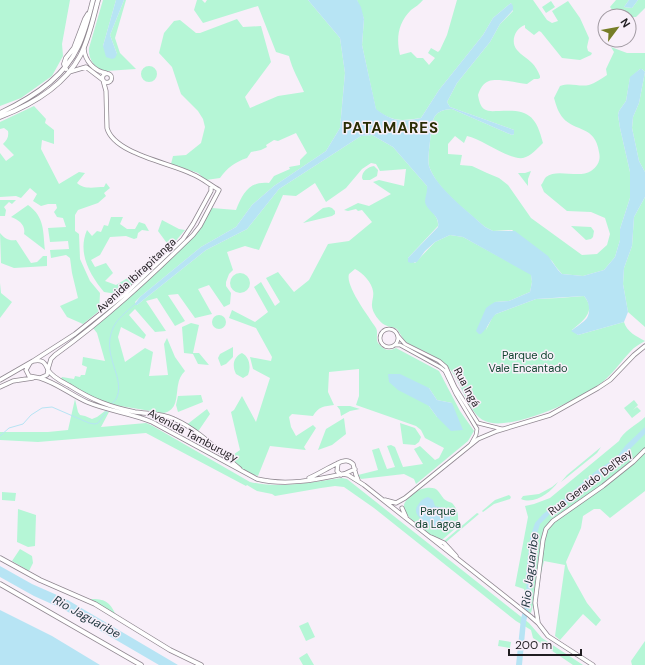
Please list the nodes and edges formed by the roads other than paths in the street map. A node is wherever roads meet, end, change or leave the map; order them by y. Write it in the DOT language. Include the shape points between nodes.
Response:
graph roads {
  1 [pos="93,0"];
  2 [pos="98,0"];
  3 [pos="90,11"];
  4 [pos="84,48"];
  5 [pos="66,58"];
  6 [pos="88,61"];
  7 [pos="65,67"];
  8 [pos="84,67"];
  9 [pos="69,72"];
  10 [pos="106,73"];
  11 [pos="54,78"];
  12 [pos="103,80"];
  13 [pos="110,81"];
  14 [pos="106,91"];
  15 [pos="0,113"];
  16 [pos="0,117"];
  17 [pos="211,185"];
  18 [pos="206,200"];
  19 [pos="212,203"];
  20 [pos="203,205"];
  21 [pos="209,208"];
  22 [pos="398,336"];
  23 [pos="395,345"];
  24 [pos="645,346"];
  25 [pos="32,362"];
  26 [pos="48,369"];
  27 [pos="35,378"];
  28 [pos="40,378"];
  29 [pos="0,380"];
  30 [pos="0,387"];
  31 [pos="106,407"];
  32 [pos="116,409"];
  33 [pos="155,414"];
  34 [pos="152,422"];
  35 [pos="502,429"];
  36 [pos="211,444"];
  37 [pos="471,444"];
  38 [pos="645,450"];
  39 [pos="207,452"];
  40 [pos="338,463"];
  41 [pos="355,469"];
  42 [pos="248,475"];
  43 [pos="342,475"];
  44 [pos="302,481"];
  45 [pos="364,485"];
  46 [pos="380,498"];
  47 [pos="405,498"];
  48 [pos="396,503"];
  49 [pos="402,508"];
  50 [pos="396,510"];
  51 [pos="410,522"];
  52 [pos="426,535"];
  53 [pos="0,558"];
  54 [pos="461,563"];
  55 [pos="0,584"];
  56 [pos="538,623"];
  57 [pos="141,665"];
  58 [pos="201,665"];
  59 [pos="593,665"];
  1 -- 3 [label="main road"];
  2 -- 4 [label="main road"];
  3 -- 5 [label="main road" via="74,48"];
  3 -- 7 [label="main road" via="78,48"];
  4 -- 6 [label="main road"];
  4 -- 9 [label="main road"];
  5 -- 7 [label="main road"];
  5 -- 11 [label="main road"];
  6 -- 8 [label="main road"];
  6 -- 10 [label="main road" via="95,69"];
  7 -- 9 [label="main road"];
  7 -- 11 [label="main road"];
  8 -- 9 [label="main road"];
  8 -- 12 [label="main road"];
  9 -- 16 [label="main road" via="47,92"];
  10 -- 12 [label="main road"];
  10 -- 13 [label="main road" via="110,76"];
  11 -- 15 [label="main road" via="26,99"];
  12 -- 13 [label="main road"];
  12 -- 14 [label="main road"];
  13 -- 14 [label="main road"];
  14 -- 17 [label="main road" via="107,128 114,141 144,157 193,174"];
  17 -- 18 [label="main road, Avenida Ibirapitanga" via="211,192"];
  17 -- 19 [label="main road, Avenida Ibirapitanga" via="219,190"];
  18 -- 19 [label="main road"];
  18 -- 20 [label="main road, Avenida Ibirapitanga"];
  19 -- 21 [label="main road, Avenida Ibirapitanga"];
  20 -- 21 [label="main road"];
  20 -- 25 [label="main road, Avenida Ibirapitanga" via="186,235 132,287 82,328"];
  21 -- 26 [label="main road, Avenida Ibirapitanga" via="186,242 116,308 55,354"];
  22 -- 23 [label="street"];
  22 -- 23 [label="street" via="391,329 381,335 384,345"];
  22 -- 35 [label="street, Rua Ingá" via="408,346 446,367 455,387 478,422"];
  23 -- 37 [label="street, Rua Ingá" via="431,362 445,372 476,429"];
  24 -- 35 [label="main road" via="610,380 598,388 550,415"];
  25 -- 26 [label="main road" via="42,361"];
  25 -- 27 [label="main road" via="27,372"];
  25 -- 29 [label="main road, Avenida Ibirapitanga"];
  26 -- 28 [label="main road" via="46,376"];
  26 -- 31 [label="main road, Avenida Tamburugy" via="54,376"];
  27 -- 28 [label="main road"];
  27 -- 30 [label="main road" via="18,380"];
  28 -- 31 [label="main road, Avenida Tamburugy" via="83,400"];
  31 -- 32 [label="main road, Avenida Tamburugy"];
  32 -- 33 [label="main road, Avenida Tamburugy"];
  32 -- 34 [label="main road, Avenida Tamburugy"];
  33 -- 34 [label="main road" via="151,417"];
  33 -- 36 [label="main road, Avenida Tamburugy" via="177,420"];
  34 -- 39 [label="main road, Avenida Tamburugy"];
  35 -- 37 [label="main road"];
  36 -- 39 [label="main road" via="212,449"];
  36 -- 42 [label="main road, Avenida Tamburugy"];
  37 -- 47 [label="main road"];
  38 -- 56 [label="main road, Rua Geraldo Del'Rey" via="546,529 535,603"];
  39 -- 42 [label="main road, Avenida Tamburugy"];
  40 -- 41 [label="main road" via="343,460 350,462"];
  40 -- 43 [label="main road" via="337,471"];
  40 -- 44 [label="main road, Avenida Tamburugy"];
  41 -- 43 [label="main road"];
  41 -- 45 [label="main road" via="356,477"];
  42 -- 44 [label="main road, Avenida Tamburugy" via="274,483"];
  43 -- 44 [label="main road, Avenida Tamburugy"];
  43 -- 45 [label="main road" via="350,476"];
  45 -- 46 [label="main road"];
  46 -- 48 [label="main road"];
  46 -- 50 [label="main road"];
  47 -- 48 [label="main road"];
  47 -- 49 [label="main road"];
  48 -- 50 [label="main road"];
  49 -- 50 [label="main road"];
  49 -- 51 [label="main road"];
  50 -- 51 [label="main road"];
  51 -- 52 [label="main road"];
  52 -- 54 [label="main road"];
  52 -- 54 [label="main road" via="444,543"];
  53 -- 58 [label="main road" via="40,580 95,604 170,650"];
  54 -- 56 [label="main road"];
  55 -- 57 [label="main road"];
  56 -- 59 [label="main road" via="548,636"];
}
